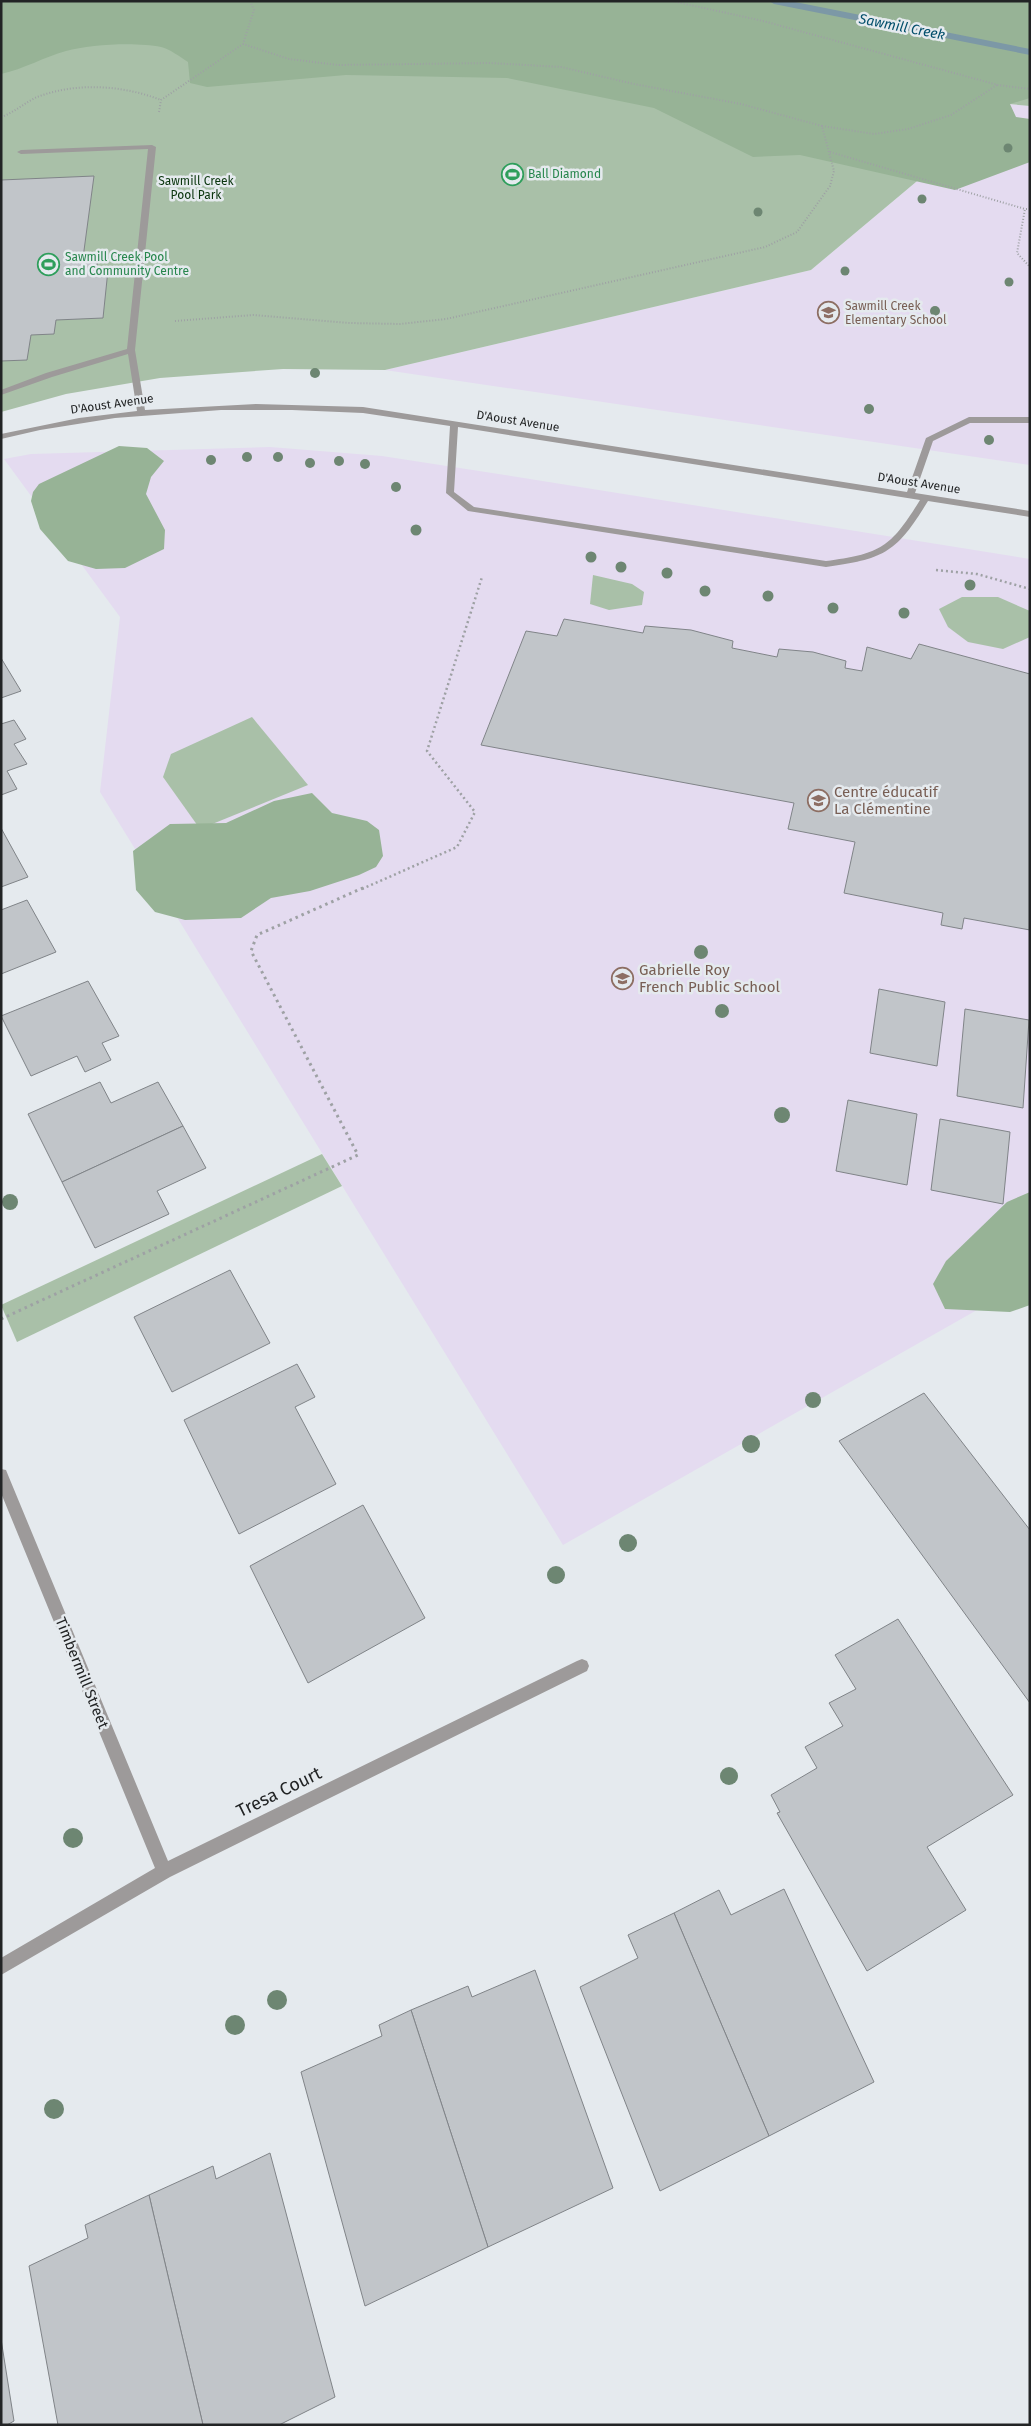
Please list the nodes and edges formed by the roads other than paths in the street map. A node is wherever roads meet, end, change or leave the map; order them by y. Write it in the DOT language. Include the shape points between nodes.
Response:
graph roads {
  1 [pos="21,152"];
  2 [pos="131,350"];
  3 [pos="1,393"];
  4 [pos="141,412"];
  5 [pos="1030,420"];
  6 [pos="454,423"];
  7 [pos="1,437"];
  8 [pos="910,495"];
  9 [pos="926,497"];
  10 [pos="1030,514"];
  11 [pos="1,1475"];
  12 [pos="582,1666"];
  13 [pos="164,1871"];
  14 [pos="1,1967"];
  1 -- 2 [label="street" via="152,147"];
  2 -- 3 [label="street"];
  2 -- 4 [label="street"];
  4 -- 6 [label="street, D'Aoust Avenue" via="295,405 364,410"];
  4 -- 7 [label="street, D'Aoust Avenue" via="19,431"];
  5 -- 8 [label="street" via="969,420 929,440"];
  6 -- 8 [label="street, D'Aoust Avenue"];
  6 -- 9 [label="street" via="450,493 471,508 480,510 826,564 859,560 884,552 903,535"];
  8 -- 9 [label="street, D'Aoust Avenue"];
  9 -- 10 [label="street, D'Aoust Avenue"];
  11 -- 13 [label="street, Timbermill Street"];
  12 -- 13 [label="street, Tresa Court"];
  13 -- 14 [label="street, Tresa Court"];
}
